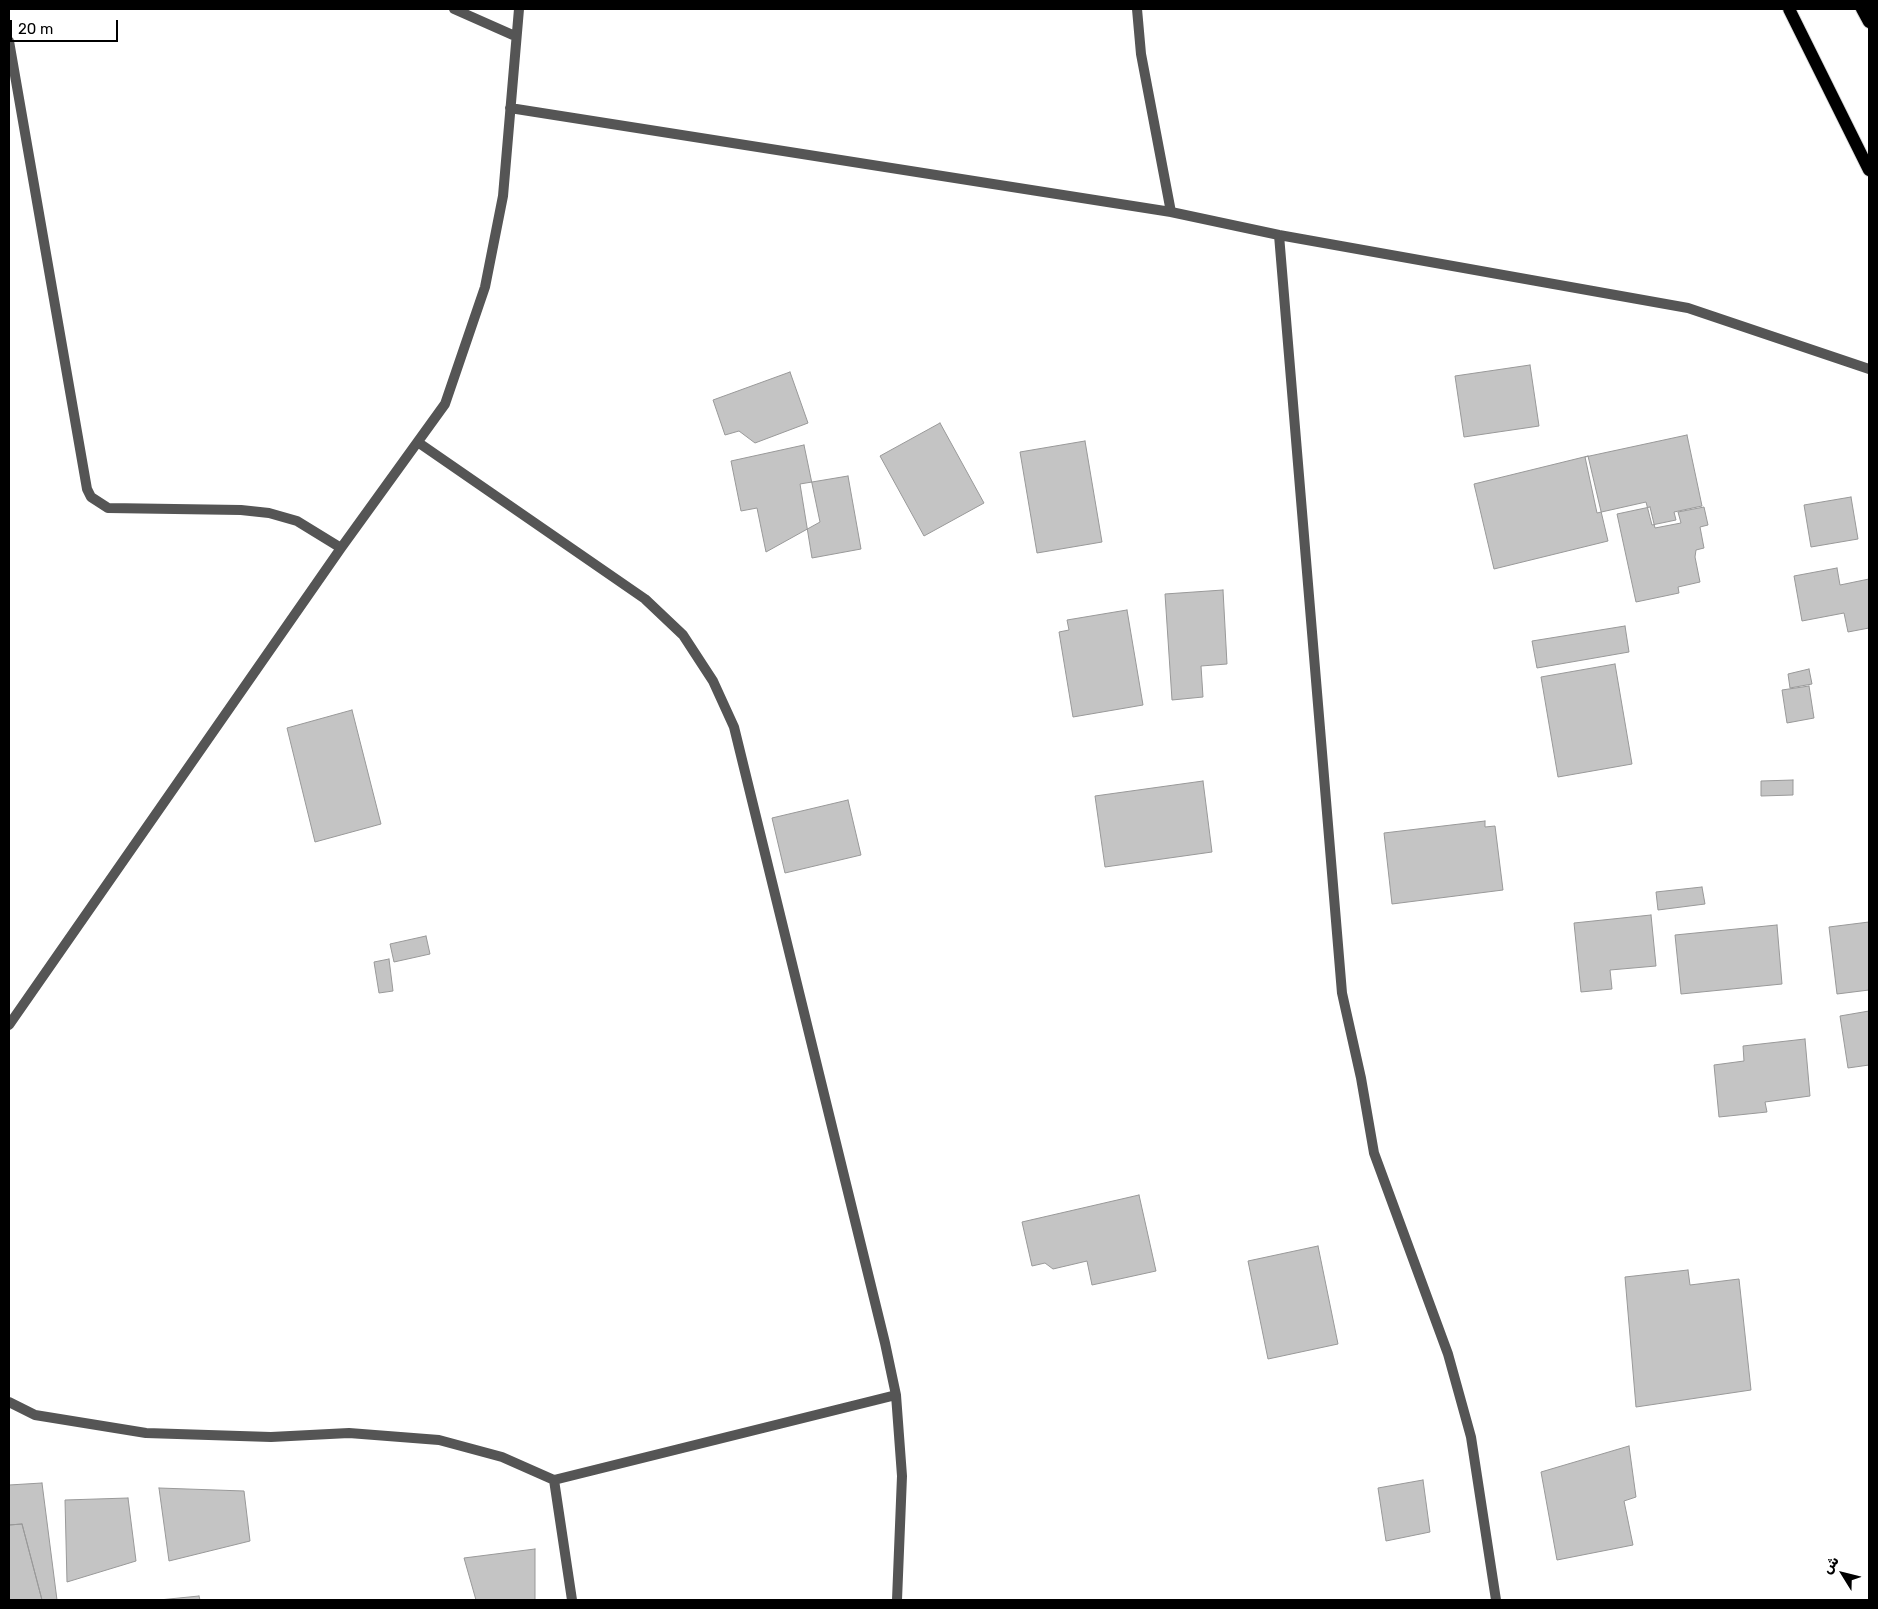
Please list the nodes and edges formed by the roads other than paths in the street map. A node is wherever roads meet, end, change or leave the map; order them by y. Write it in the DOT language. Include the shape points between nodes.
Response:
graph roads {
  1 [pos="454,9"];
  2 [pos="518,9"];
  3 [pos="1137,9"];
  4 [pos="1789,9"];
  5 [pos="1862,9"];
  6 [pos="1869,22"];
  7 [pos="515,36"];
  8 [pos="9,41"];
  9 [pos="510,108"];
  10 [pos="1869,170"];
  11 [pos="1171,212"];
  12 [pos="1279,235"];
  13 [pos="1869,369"];
  14 [pos="419,443"];
  15 [pos="341,548"];
  16 [pos="9,1025"];
  17 [pos="896,1394"];
  18 [pos="9,1402"];
  19 [pos="554,1480"];
  20 [pos="572,1600"];
  21 [pos="898,1600"];
  22 [pos="1496,1600"];
  1 -- 7 [label="street"];
  2 -- 7 [label="street"];
  3 -- 11 [label="street" via="1141,54"];
  4 -- 10 [label="main road"];
  5 -- 6 [label="main road"];
  7 -- 9 [label="street"];
  8 -- 15 [label="street" via="87,490 91,497 108,508 269,513 297,521"];
  9 -- 11 [label="street"];
  9 -- 14 [label="street" via="503,196 486,287 445,404"];
  11 -- 12 [label="street"];
  12 -- 13 [label="street" via="1688,308"];
  12 -- 22 [label="street" via="1342,993 1374,1153 1448,1354 1471,1437"];
  14 -- 15 [label="street"];
  14 -- 17 [label="street" via="645,599 683,635 713,681 734,727"];
  15 -- 16 [label="street"];
  17 -- 19 [label="street"];
  17 -- 21 [label="street" via="902,1476"];
  18 -- 19 [label="street" via="35,1415 146,1433 271,1437 349,1433 439,1440 502,1457"];
  19 -- 20 [label="street"];
}
